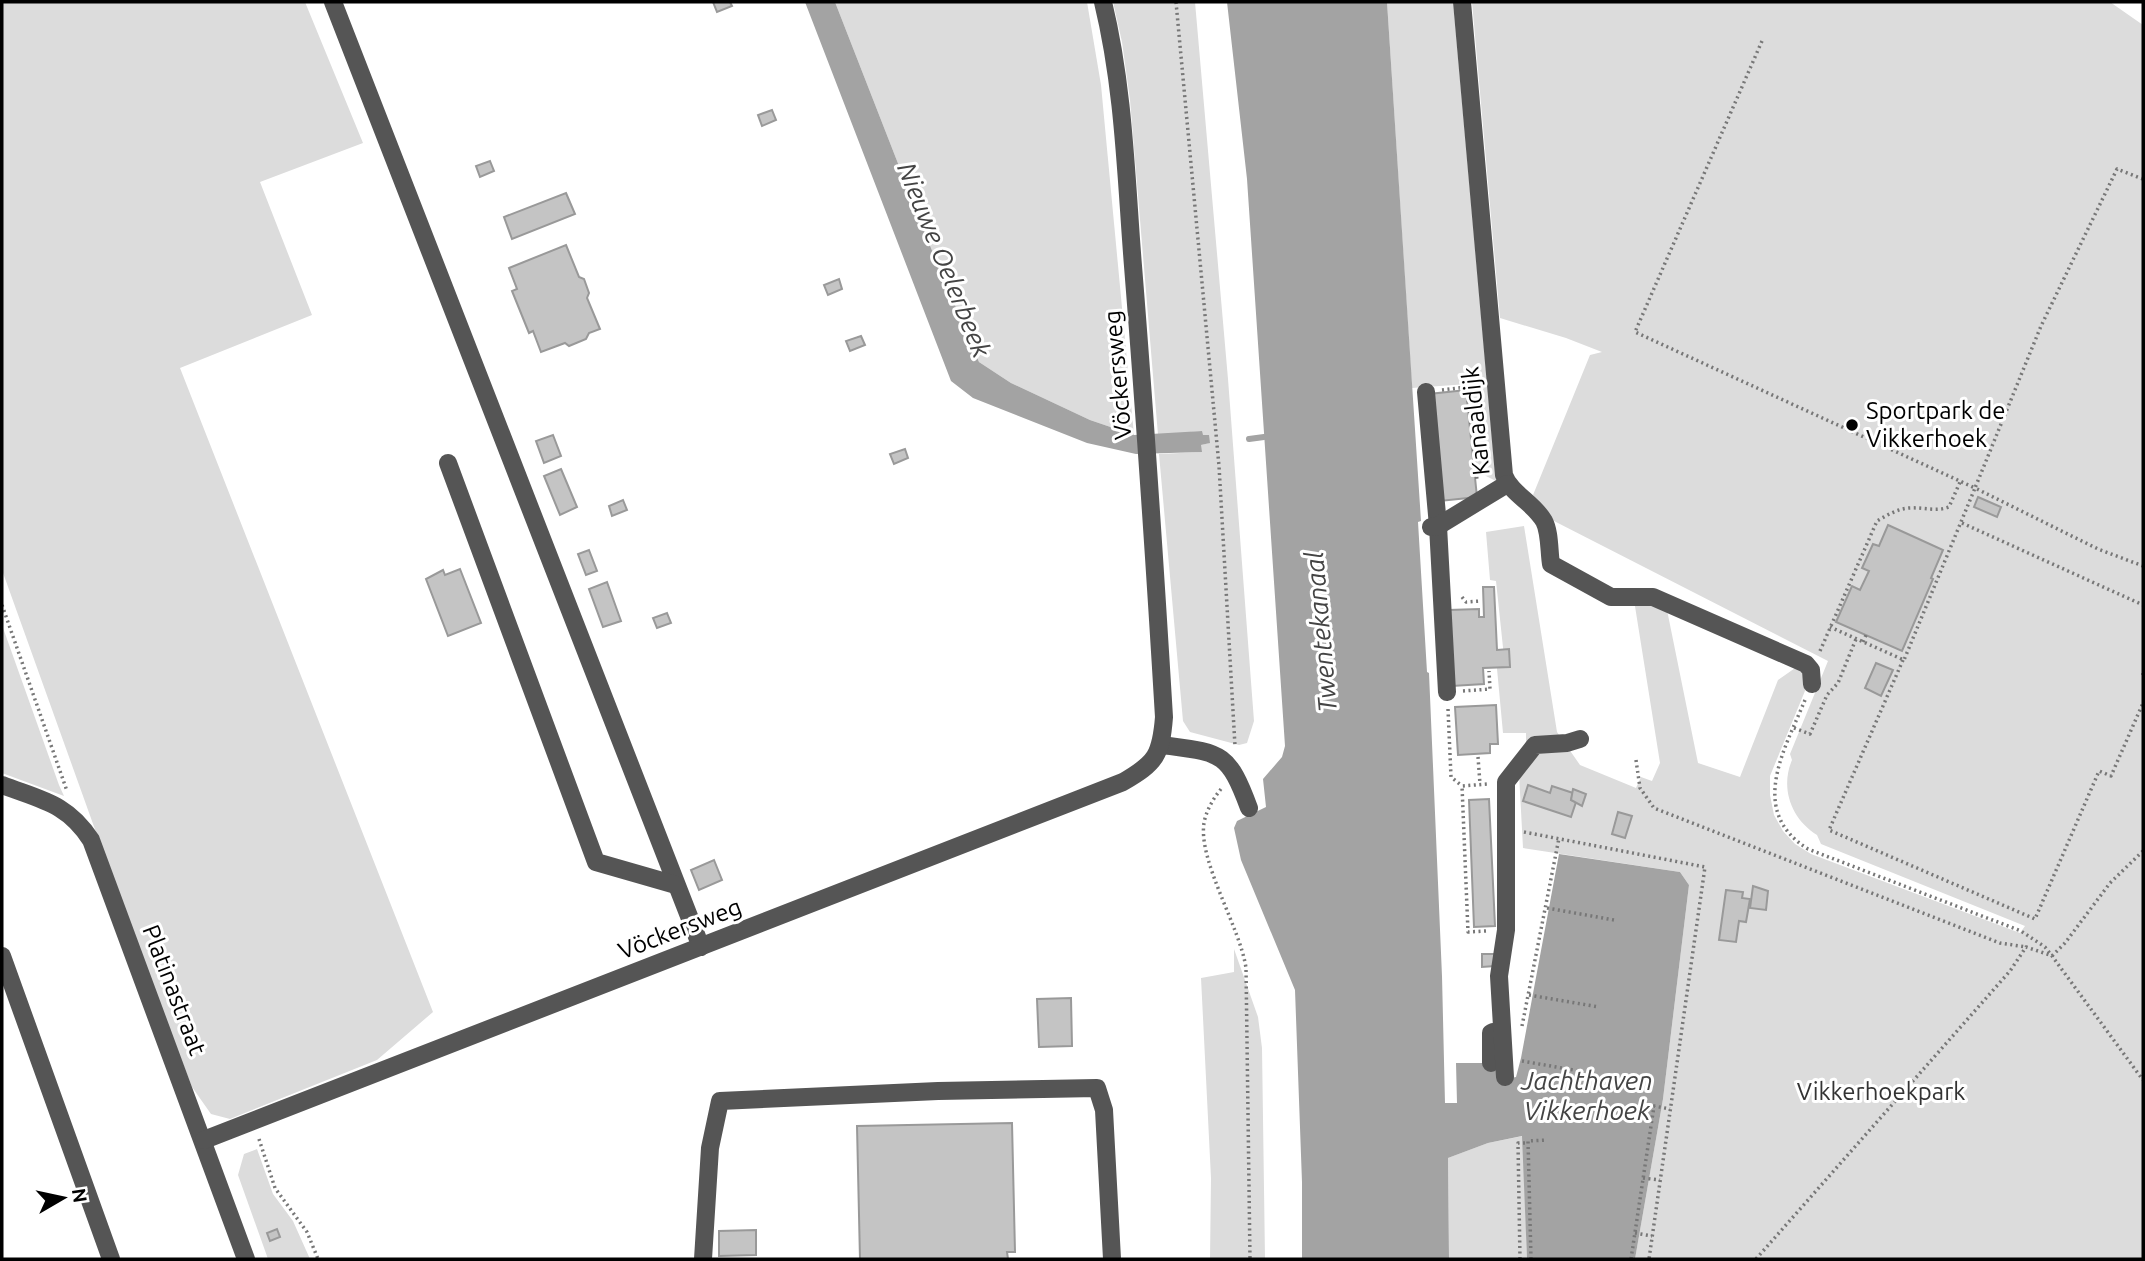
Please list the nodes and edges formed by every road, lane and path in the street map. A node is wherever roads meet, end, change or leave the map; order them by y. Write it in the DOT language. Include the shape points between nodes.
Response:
graph roads {
  1 [pos="334,2"];
  2 [pos="1103,2"];
  3 [pos="1176,2"];
  4 [pos="1462,2"];
  5 [pos="1762,41"];
  6 [pos="2143,179"];
  7 [pos="1426,392"];
  8 [pos="449,463"];
  9 [pos="1960,481"];
  10 [pos="1507,484"];
  11 [pos="1975,488"];
  12 [pos="1479,501"];
  13 [pos="1962,523"];
  14 [pos="1435,527"];
  15 [pos="2143,566"];
  16 [pos="2,605"];
  17 [pos="2143,605"];
  18 [pos="1830,627"];
  19 [pos="1866,635"];
  20 [pos="1863,642"];
  21 [pos="1903,660"];
  22 [pos="1806,664"];
  23 [pos="1489,671"];
  24 [pos="1812,684"];
  25 [pos="1448,700"];
  26 [pos="2143,703"];
  27 [pos="1580,739"];
  28 [pos="1162,745"];
  29 [pos="1478,757"];
  30 [pos="1636,760"];
  31 [pos="1231,766"];
  32 [pos="1506,782"];
  33 [pos="1480,784"];
  34 [pos="2,785"];
  35 [pos="1462,786"];
  36 [pos="1249,808"];
  37 [pos="69,813"];
  38 [pos="1505,828"];
  39 [pos="1559,838"];
  40 [pos="2143,851"];
  41 [pos="676,885"];
  42 [pos="1546,908"];
  43 [pos="1614,920"];
  44 [pos="1506,930"];
  45 [pos="701,947"];
  46 [pos="2026,947"];
  47 [pos="2,956"];
  48 [pos="2052,956"];
  49 [pos="1529,995"];
  50 [pos="1599,1007"];
  51 [pos="1502,1026"];
  52 [pos="1521,1034"];
  53 [pos="1491,1063"];
  54 [pos="1579,1071"];
  55 [pos="1505,1077"];
  56 [pos="2143,1080"];
  57 [pos="1670,1109"];
  58 [pos="252,1121"];
  59 [pos="204,1140"];
  60 [pos="1547,1140"];
  61 [pos="1528,1143"];
  62 [pos="1643,1178"];
  63 [pos="1660,1180"];
  64 [pos="1519,1202"];
  65 [pos="1530,1202"];
  66 [pos="1635,1233"];
  67 [pos="1652,1236"];
  68 [pos="111,1259"];
  69 [pos="246,1259"];
  70 [pos="318,1259"];
  71 [pos="703,1259"];
  72 [pos="1112,1259"];
  73 [pos="1250,1259"];
  74 [pos="1520,1259"];
  75 [pos="1531,1259"];
  76 [pos="1631,1259"];
  77 [pos="1649,1259"];
  78 [pos="1756,1259"];
  1 -- 41 [label="street"];
  2 -- 28 [label="street, Vöckersweg" via="1123,130 1149,461"];
  3 -- 31 [label="path" via="1219,466 1236,736"];
  4 -- 10 [label="street, Kanaaldijk"];
  5 -- 9 [label="path" via="1634,332"];
  6 -- 11 [label="path" via="2117,169 2041,326"];
  7 -- 12 [label="path" via="1467,387"];
  7 -- 14 [label="street"];
  8 -- 41 [label="street" via="596,862"];
  9 -- 11 [label="path"];
  9 -- 18 [label="path" via="1949,507 1907,508 1877,521"];
  10 -- 12 [label="street"];
  10 -- 22 [label="street, Kanaaldijk" via="1545,522 1551,564 1611,597 1653,597"];
  11 -- 13 [label="path"];
  11 -- 15 [label="path" via="2098,549"];
  12 -- 14 [label="street"];
  13 -- 17 [label="path"];
  13 -- 21 [label="path"];
  14 -- 25 [label="street"];
  16 -- 37 [label="path" via="70,798"];
  18 -- 20 [label="path"];
  18 -- 22 [label="path" via="1819,653"];
  19 -- 20 [label="path"];
  20 -- 21 [label="path"];
  21 -- 26 [label="path" via="1829,830 2035,919 2099,771 2111,776"];
  22 -- 24 [label="street"];
  23 -- 25 [label="path" via="1490,689"];
  24 -- 48 [label="path" via="1779,762 1774,786 1776,809 1793,837 1808,849 2021,931"];
  25 -- 35 [label="path" via="1451,776"];
  27 -- 32 [label="street" via="1535,745"];
  28 -- 31 [label="street" via="1214,755"];
  28 -- 45 [label="street, Vöckersweg" via="1143,770 1123,782"];
  29 -- 33 [label="path"];
  30 -- 46 [label="path" via="1640,788 1654,808 2000,943"];
  31 -- 36 [label="street"];
  31 -- 73 [label="path" via="1207,812 1204,839 1246,968"];
  32 -- 33 [label="path"];
  32 -- 38 [label="street"];
  33 -- 35 [label="path"];
  34 -- 37 [label="street, Platinastraat"];
  35 -- 44 [label="path" via="1468,932"];
  37 -- 59 [label="street, Platinastraat" via="91,840"];
  38 -- 39 [label="path"];
  38 -- 44 [label="street"];
  39 -- 42 [label="path"];
  39 -- 57 [label="path" via="1705,867"];
  40 -- 48 [label="path" via="2110,883"];
  41 -- 45 [label="street"];
  42 -- 43 [label="path"];
  42 -- 49 [label="path"];
  44 -- 51 [label="street" via="1499,976"];
  45 -- 58 [label="street, Vöckersweg"];
  46 -- 48 [label="path"];
  46 -- 78 [label="path" via="2010,971"];
  47 -- 68 [label="street"];
  48 -- 56 [label="path"];
  49 -- 50 [label="path"];
  49 -- 52 [label="path"];
  51 -- 53 [label="street" via="1491,1033"];
  51 -- 55 [label="street"];
  54 -- 55 [label="path" via="1515,1060"];
  57 -- 62 [label="path" via="1654,1106"];
  57 -- 63 [label="path"];
  58 -- 59 [label="street, Vöckersweg"];
  58 -- 70 [label="path" via="275,1188 307,1232"];
  59 -- 69 [label="street, Platinastraat"];
  60 -- 61 [label="path"];
  61 -- 64 [label="path" via="1518,1143"];
  61 -- 65 [label="path"];
  62 -- 63 [label="path"];
  62 -- 66 [label="path"];
  63 -- 67 [label="path"];
  64 -- 65 [label="path"];
  64 -- 74 [label="path"];
  65 -- 75 [label="path"];
  66 -- 67 [label="path"];
  66 -- 76 [label="path"];
  67 -- 77 [label="path"];
  71 -- 72 [label="street" via="710,1148 720,1101 1097,1088 1104,1110"];
}
